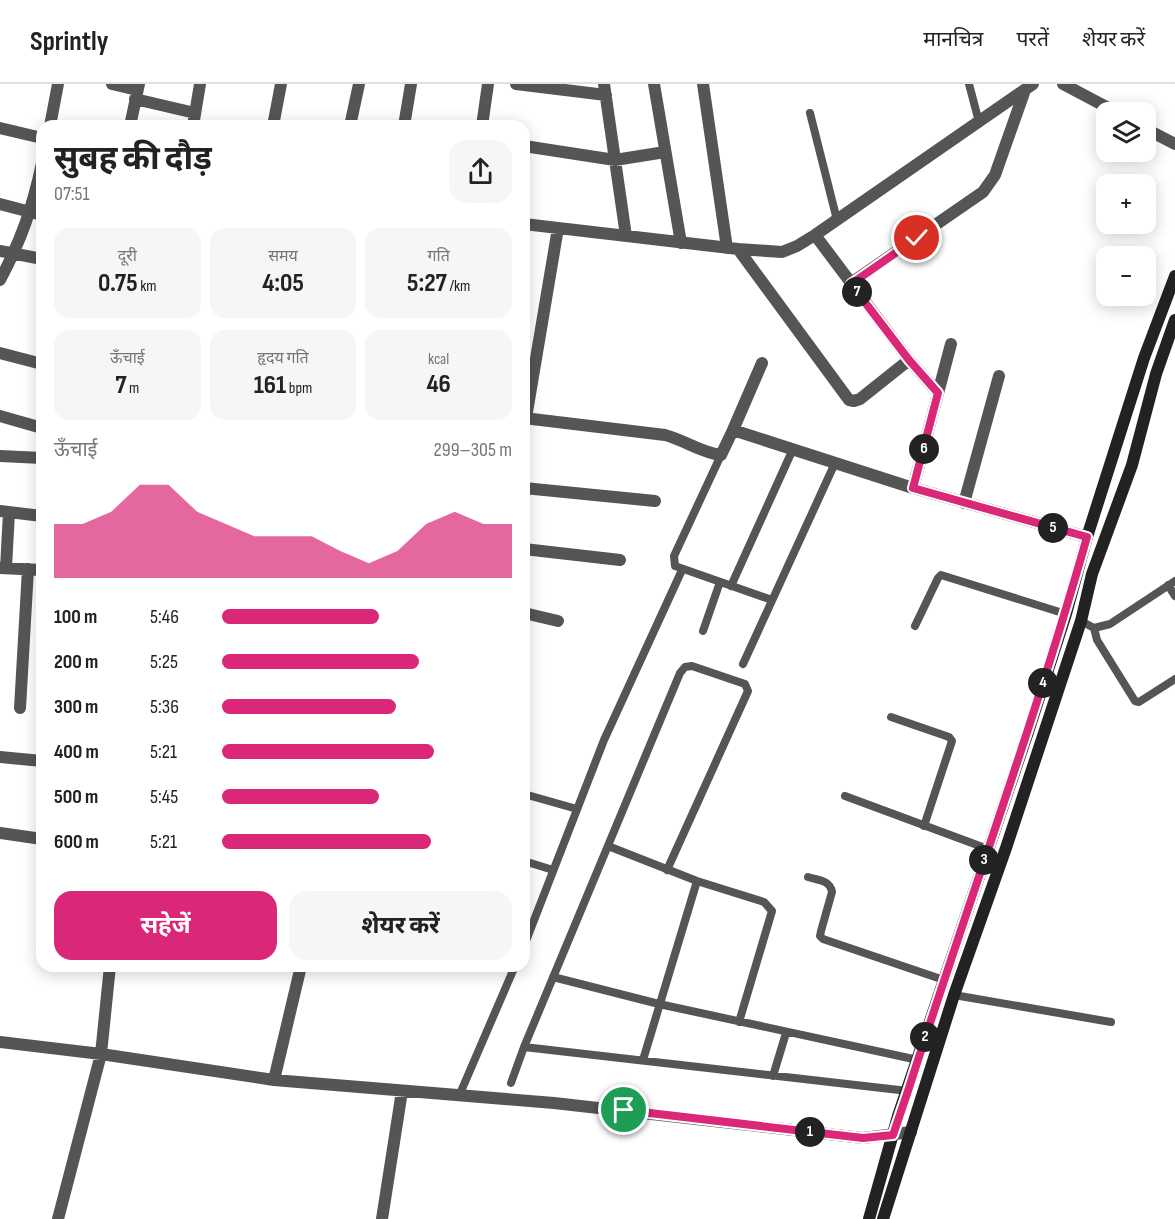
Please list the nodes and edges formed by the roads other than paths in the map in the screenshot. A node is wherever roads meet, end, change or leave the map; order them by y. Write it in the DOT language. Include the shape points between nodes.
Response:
graph roads {
  1 [pos="58,84"];
  2 [pos="112,84"];
  3 [pos="200,84"];
  4 [pos="281,84"];
  5 [pos="359,84"];
  6 [pos="411,84"];
  7 [pos="488,84"];
  8 [pos="516,84"];
  9 [pos="654,84"];
  10 [pos="703,84"];
  11 [pos="969,84"];
  12 [pos="1063,84"];
  13 [pos="1029,87"];
  14 [pos="605,89"];
  15 [pos="137,91"];
  16 [pos="1097,102"];
  17 [pos="195,113"];
  18 [pos="810,113"];
  19 [pos="51,120"];
  20 [pos="131,120"];
  21 [pos="194,120"];
  22 [pos="274,120"];
  23 [pos="351,120"];
  24 [pos="405,120"];
  25 [pos="483,120"];
  26 [pos="979,122"];
  27 [pos="0,128"];
  28 [pos="1156,134"];
  29 [pos="36,137"];
  30 [pos="1175,144"];
  31 [pos="530,147"];
  32 [pos="665,152"];
  33 [pos="615,160"];
  34 [pos="0,204"];
  35 [pos="36,214"];
  36 [pos="837,220"];
  37 [pos="530,225"];
  38 [pos="558,228"];
  39 [pos="815,235"];
  40 [pos="626,236"];
  41 [pos="681,243"];
  42 [pos="733,249"];
  43 [pos="0,251"];
  44 [pos="14,254"];
  45 [pos="36,258"];
  46 [pos="1175,276"];
  47 [pos="0,280"];
  48 [pos="851,284"];
  49 [pos="1175,320"];
  50 [pos="951,344"];
  51 [pos="0,353"];
  52 [pos="909,360"];
  53 [pos="36,362"];
  54 [pos="762,363"];
  55 [pos="999,376"];
  56 [pos="530,389"];
  57 [pos="938,393"];
  58 [pos="0,416"];
  59 [pos="530,419"];
  60 [pos="36,426"];
  61 [pos="733,430"];
  62 [pos="793,449"];
  63 [pos="721,455"];
  64 [pos="0,456"];
  65 [pos="36,458"];
  66 [pos="835,463"];
  67 [pos="913,488"];
  68 [pos="530,489"];
  69 [pos="655,501"];
  70 [pos="964,504"];
  71 [pos="4,512"];
  72 [pos="36,512"];
  73 [pos="1087,537"];
  74 [pos="530,550"];
  75 [pos="620,560"];
  76 [pos="1078,567"];
  77 [pos="3,568"];
  78 [pos="28,569"];
  79 [pos="36,570"];
  80 [pos="682,570"];
  81 [pos="1093,572"];
  82 [pos="720,582"];
  83 [pos="1172,583"];
  84 [pos="731,586"];
  85 [pos="1175,596"];
  86 [pos="772,600"];
  87 [pos="530,614"];
  88 [pos="1065,614"];
  89 [pos="558,621"];
  90 [pos="1081,621"];
  91 [pos="915,626"];
  92 [pos="1095,628"];
  93 [pos="703,631"];
  94 [pos="743,664"];
  95 [pos="1175,679"];
  96 [pos="20,708"];
  97 [pos="891,717"];
  98 [pos="1024,744"];
  99 [pos="1038,748"];
  100 [pos="0,756"];
  101 [pos="36,760"];
  102 [pos="530,796"];
  103 [pos="845,796"];
  104 [pos="577,809"];
  105 [pos="924,826"];
  106 [pos="0,833"];
  107 [pos="36,838"];
  108 [pos="608,846"];
  109 [pos="988,849"];
  110 [pos="530,863"];
  111 [pos="553,870"];
  112 [pos="667,870"];
  113 [pos="808,877"];
  114 [pos="697,881"];
  115 [pos="530,930"];
  116 [pos="109,972"];
  117 [pos="300,972"];
  118 [pos="512,972"];
  119 [pos="553,977"];
  120 [pos="944,980"];
  121 [pos="954,994"];
  122 [pos="659,1004"];
  123 [pos="739,1022"];
  124 [pos="1111,1022"];
  125 [pos="786,1033"];
  126 [pos="0,1042"];
  127 [pos="524,1047"];
  128 [pos="101,1054"];
  129 [pos="643,1060"];
  130 [pos="918,1060"];
  131 [pos="773,1076"];
  132 [pos="274,1080"];
  133 [pos="511,1083"];
  134 [pos="402,1091"];
  135 [pos="908,1091"];
  136 [pos="459,1095"];
  137 [pos="911,1131"];
  138 [pos="893,1135"];
  139 [pos="58,1219"];
  140 [pos="384,1219"];
  141 [pos="869,1219"];
  142 [pos="883,1219"];
  1 -- 19 [label="street"];
  2 -- 15 [label="street"];
  3 -- 17 [label="street"];
  4 -- 22 [label="street"];
  5 -- 23 [label="street"];
  6 -- 24 [label="street"];
  7 -- 25 [label="street"];
  8 -- 14 [label="street"];
  9 -- 32 [label="street"];
  10 -- 42 [label="street"];
  11 -- 26 [label="lane"];
  12 -- 16 [label="street"];
  13 -- 26 [label="street"];
  13 -- 48 [label="street" via="995,175 983,192"];
  14 -- 33 [label="street"];
  15 -- 17 [label="street"];
  15 -- 20 [label="street"];
  17 -- 21 [label="street"];
  18 -- 36 [label="lane"];
  26 -- 36 [label="street"];
  27 -- 29 [label="street"];
  28 -- 30 [label="street"];
  31 -- 33 [label="street"];
  32 -- 33 [label="street"];
  32 -- 41 [label="street"];
  33 -- 40 [label="street"];
  34 -- 35 [label="street"];
  35 -- 44 [label="street"];
  36 -- 39 [label="street"];
  37 -- 38 [label="street"];
  38 -- 40 [label="street"];
  38 -- 56 [label="street"];
  39 -- 42 [label="street" via="782,252"];
  39 -- 48 [label="street"];
  40 -- 41 [label="street"];
  41 -- 42 [label="street"];
  42 -- 52 [label="street" via="849,400 860,399"];
  43 -- 44 [label="street"];
  44 -- 45 [label="street"];
  44 -- 47 [label="street"];
  46 -- 73 [label="street" via="1144,358"];
  48 -- 52 [label="street"];
  49 -- 81 [label="street" via="1131,465"];
  50 -- 57 [label="street"];
  51 -- 53 [label="street"];
  52 -- 57 [label="street"];
  54 -- 61 [label="street"];
  55 -- 70 [label="street"];
  57 -- 67 [label="street"];
  58 -- 60 [label="street"];
  59 -- 63 [label="street" via="665,435"];
  61 -- 62 [label="street"];
  61 -- 63 [label="street"];
  62 -- 66 [label="street"];
  62 -- 84 [label="lane"];
  63 -- 80 [label="lane" via="674,556 675,566"];
  64 -- 65 [label="street"];
  66 -- 67 [label="street"];
  66 -- 86 [label="lane"];
  67 -- 70 [label="street"];
  68 -- 69 [label="street"];
  70 -- 73 [label="street"];
  71 -- 72 [label="street"];
  71 -- 77 [label="street"];
  73 -- 76 [label="street"];
  74 -- 75 [label="street"];
  76 -- 81 [label="street"];
  76 -- 88 [label="street"];
  77 -- 78 [label="street"];
  78 -- 79 [label="street"];
  78 -- 96 [label="street"];
  80 -- 82 [label="lane"];
  80 -- 104 [label="lane" via="604,740"];
  81 -- 90 [label="street"];
  82 -- 84 [label="lane"];
  82 -- 93 [label="lane"];
  83 -- 85 [label="lane"];
  83 -- 92 [label="lane" via="1110,624"];
  84 -- 86 [label="lane"];
  86 -- 94 [label="lane"];
  87 -- 89 [label="street"];
  88 -- 91 [label="lane" via="941,575"];
  88 -- 98 [label="street"];
  90 -- 92 [label="lane"];
  90 -- 99 [label="street"];
  92 -- 95 [label="lane" via="1098,640 1135,701"];
  97 -- 105 [label="lane" via="952,741"];
  98 -- 99 [label="street"];
  98 -- 109 [label="street"];
  99 -- 121 [label="street"];
  100 -- 101 [label="street"];
  102 -- 104 [label="lane"];
  103 -- 105 [label="lane"];
  104 -- 111 [label="lane"];
  105 -- 109 [label="lane"];
  106 -- 107 [label="street"];
  108 -- 112 [label="lane"];
  108 -- 112 [label="lane" via="682,670 692,666 745,684 748,691"];
  108 -- 119 [label="lane"];
  109 -- 120 [label="street"];
  110 -- 111 [label="lane"];
  111 -- 115 [label="lane"];
  112 -- 114 [label="lane"];
  113 -- 120 [label="lane" via="831,887 820,936 823,939"];
  114 -- 122 [label="lane"];
  114 -- 123 [label="lane" via="764,902 772,911"];
  116 -- 128 [label="street"];
  117 -- 132 [label="street"];
  118 -- 136 [label="lane"];
  119 -- 122 [label="lane"];
  119 -- 127 [label="lane"];
  120 -- 130 [label="street"];
  121 -- 124 [label="lane"];
  121 -- 137 [label="street"];
  122 -- 123 [label="lane"];
  122 -- 129 [label="lane"];
  123 -- 125 [label="lane"];
  125 -- 130 [label="lane"];
  125 -- 131 [label="lane"];
  126 -- 128 [label="street"];
  127 -- 129 [label="lane"];
  127 -- 133 [label="lane"];
  128 -- 132 [label="street"];
  128 -- 139 [label="street"];
  129 -- 131 [label="lane"];
  130 -- 135 [label="street"];
  131 -- 135 [label="lane"];
  132 -- 134 [label="street"];
  134 -- 136 [label="street"];
  134 -- 140 [label="street"];
  135 -- 138 [label="street"];
  136 -- 138 [label="street" via="863,1138"];
  137 -- 138 [label="street"];
  137 -- 142 [label="street"];
  138 -- 141 [label="street"];
}
